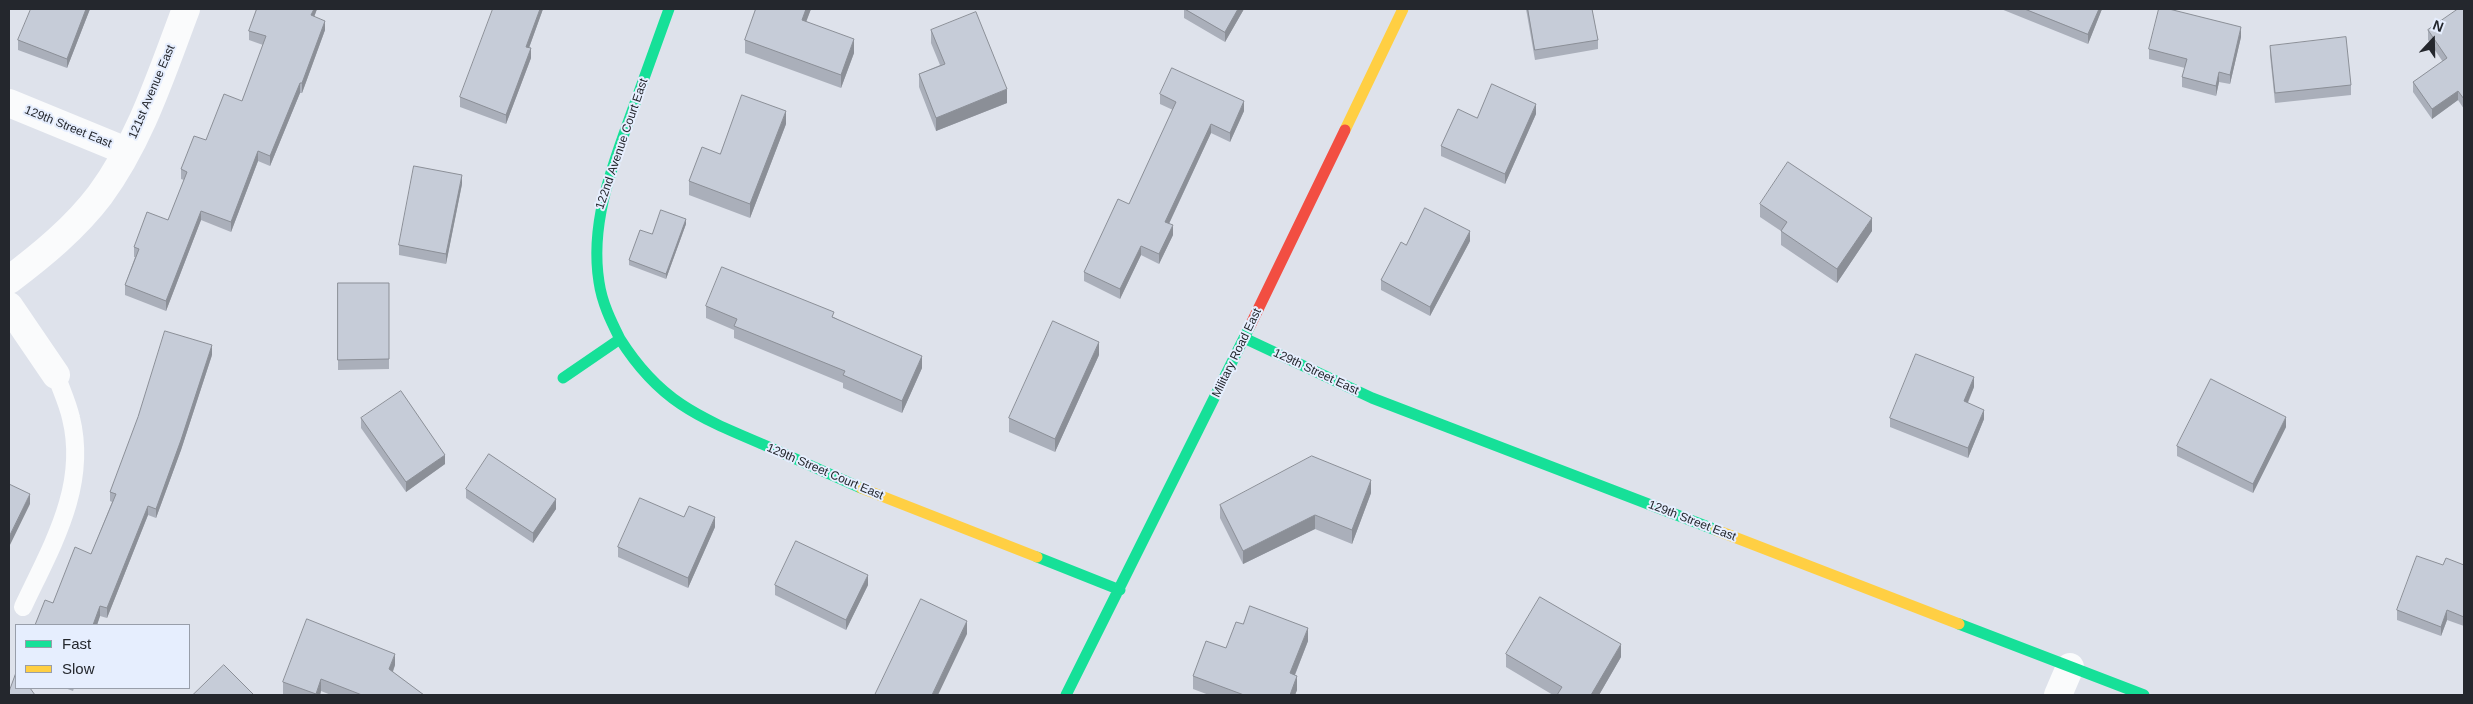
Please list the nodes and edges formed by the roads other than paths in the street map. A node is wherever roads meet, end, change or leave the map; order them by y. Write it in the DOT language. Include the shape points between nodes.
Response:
graph roads {
  1 [pos="186,9"];
  2 [pos="669,9"];
  3 [pos="1403,9"];
  4 [pos="9,103"];
  5 [pos="126,151"];
  6 [pos="9,280"];
  7 [pos="9,306"];
  8 [pos="1244,338"];
  9 [pos="620,340"];
  10 [pos="56,375"];
  11 [pos="563,378"];
  12 [pos="1120,590"];
  13 [pos="23,606"];
  14 [pos="2070,667"];
  15 [pos="1066,695"];
  16 [pos="2058,695"];
  17 [pos="2144,695"];
  1 -- 5 [label="street, 121st Avenue East" via="143,121"];
  2 -- 9 [label="street, 122nd Avenue Court East" via="598,213 598,282 607,317"];
  3 -- 8 [label="street, Military Road East"];
  4 -- 5 [label="street, 129th Street East"];
  5 -- 6 [label="street, 121st Avenue East" via="100,195 52,248"];
  7 -- 10 [label="street"];
  8 -- 12 [label="street, Military Road East"];
  8 -- 14 [label="street, 129th Street East" via="1372,398"];
  9 -- 11 [label="street"];
  9 -- 12 [label="street, 129th Street Court East" via="649,379 680,406 699,417 873,493"];
  10 -- 13 [label="lane" via="71,418 76,453 74,479 69,506"];
  12 -- 15 [label="street, Military Road East"];
  14 -- 16 [label="street"];
  14 -- 17 [label="street, 129th Street East"];
}
